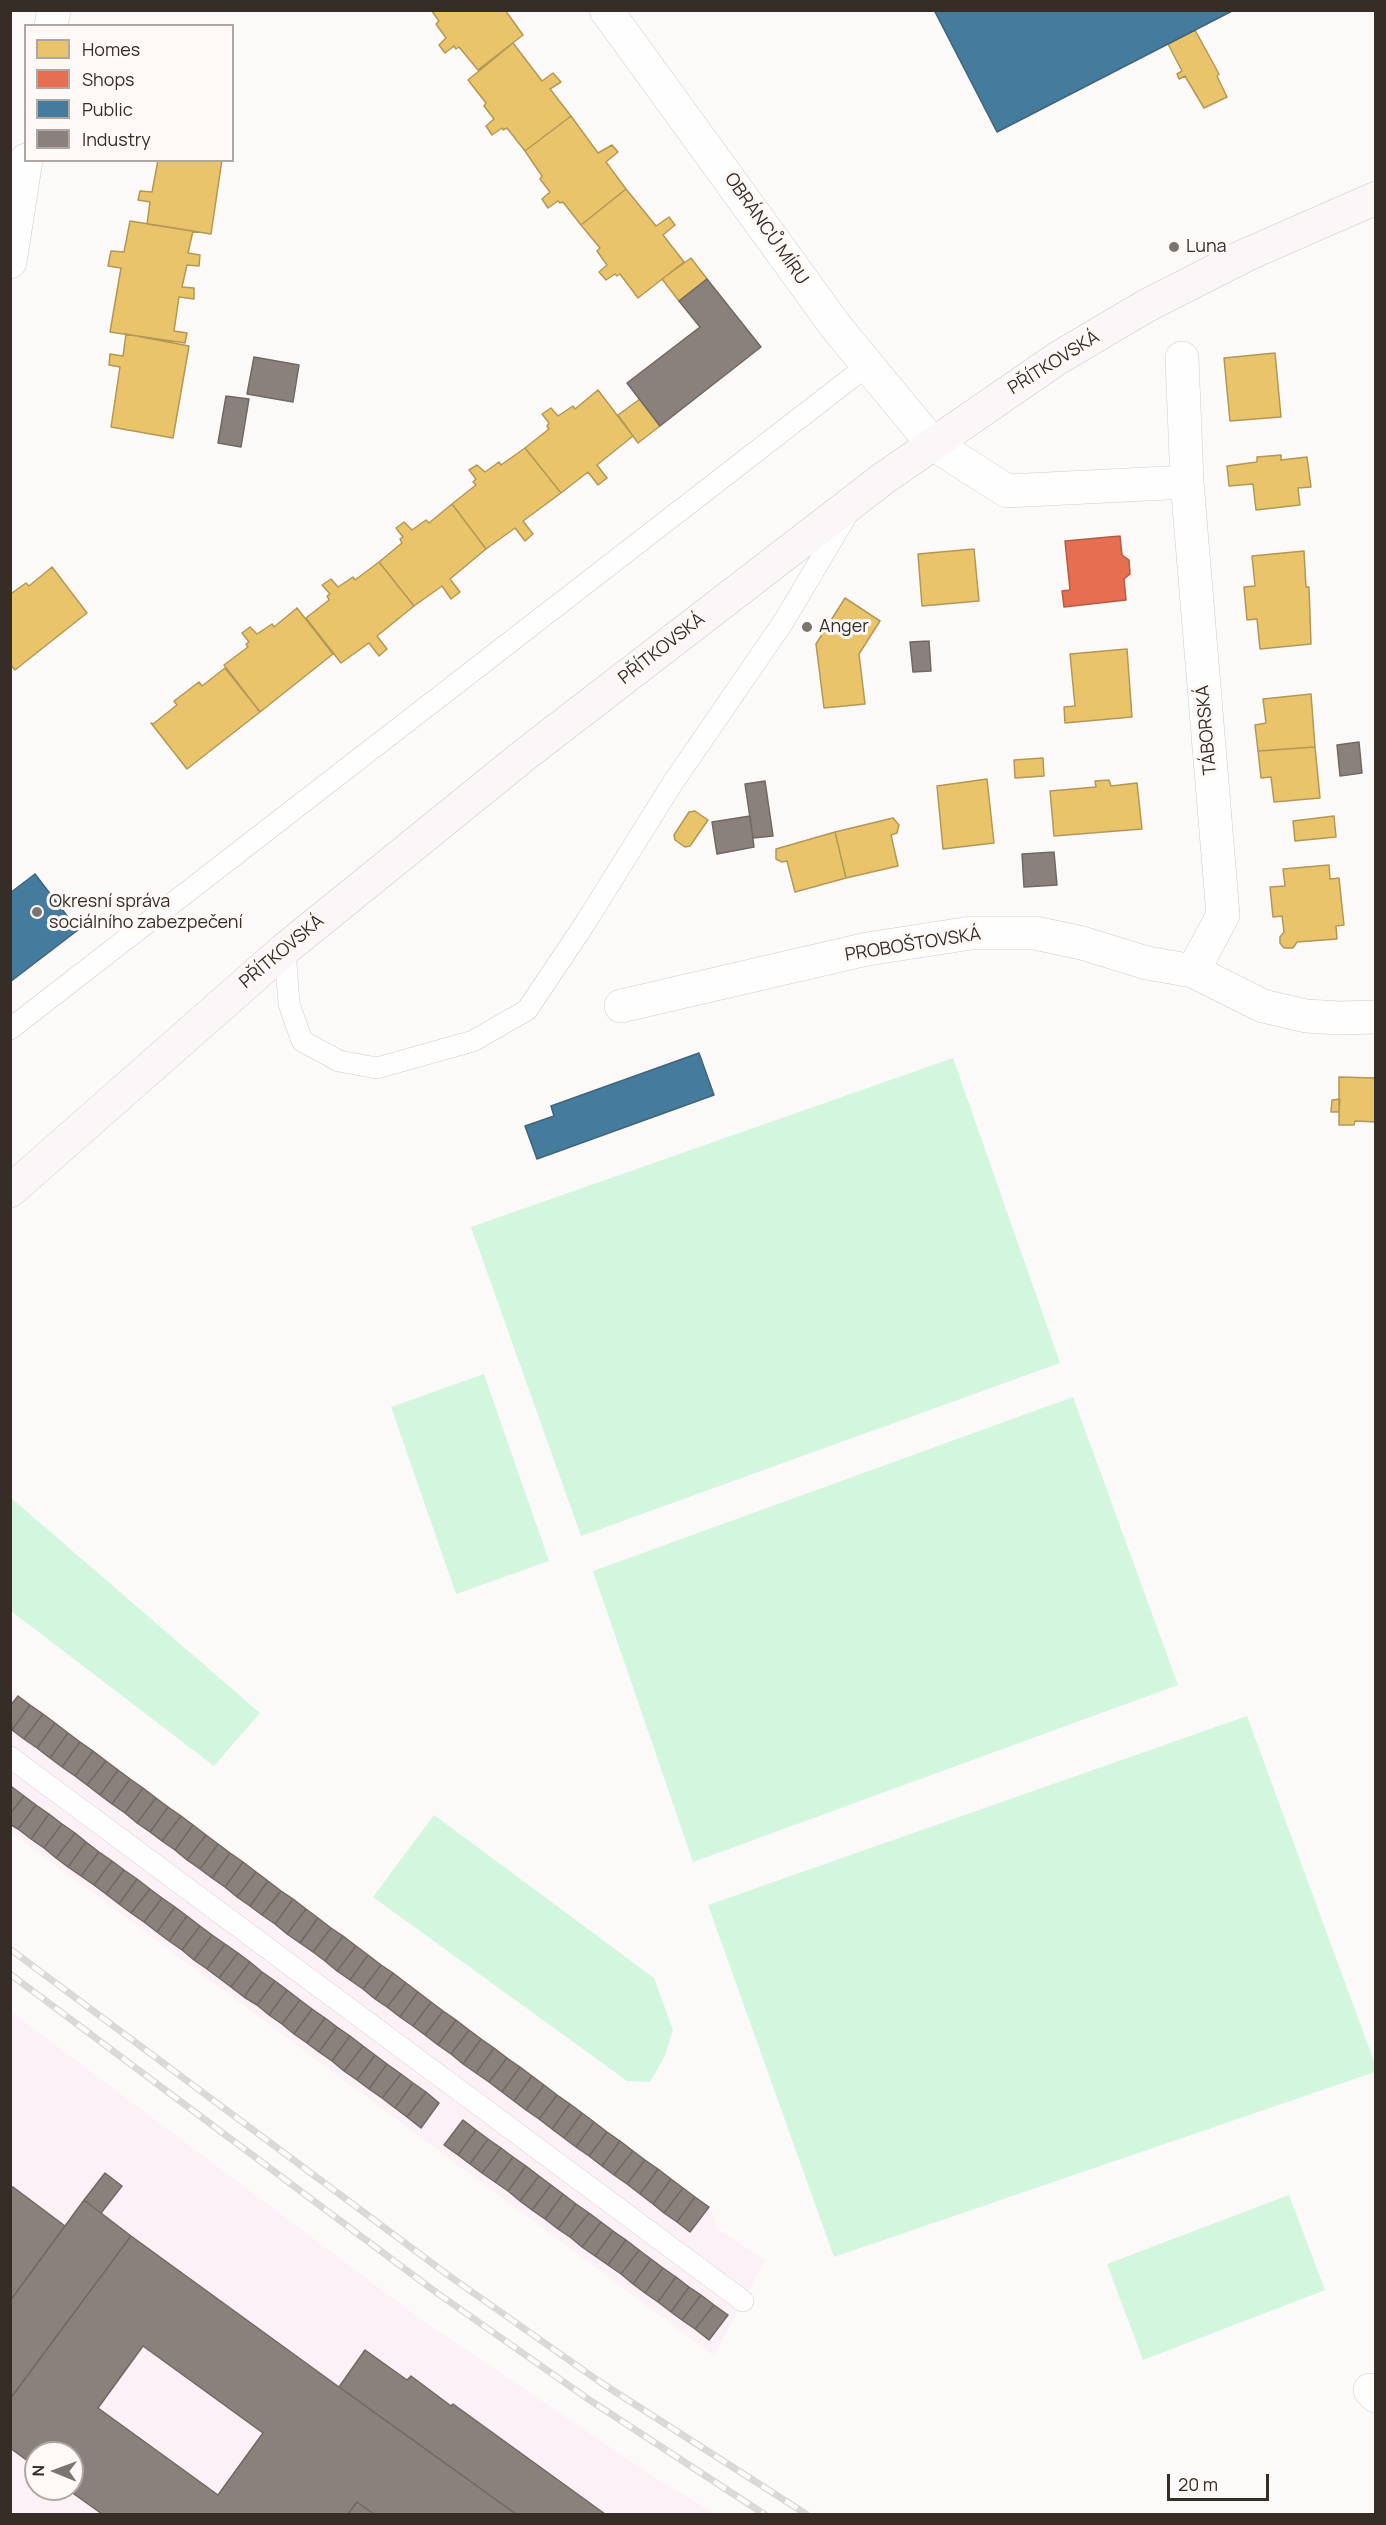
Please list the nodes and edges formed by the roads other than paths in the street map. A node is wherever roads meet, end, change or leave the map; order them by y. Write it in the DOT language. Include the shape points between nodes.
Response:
graph roads {
  1 [pos="606,10"];
  2 [pos="26,162"];
  3 [pos="1376,198"];
  4 [pos="10,262"];
  5 [pos="1182,358"];
  6 [pos="868,366"];
  7 [pos="932,442"];
  8 [pos="1187,482"];
  9 [pos="858,497"];
  10 [pos="285,949"];
  11 [pos="1193,971"];
  12 [pos="621,1006"];
  13 [pos="1376,1017"];
  14 [pos="10,1029"];
  15 [pos="10,1191"];
  16 [pos="10,1757"];
  17 [pos="743,2301"];
  1 -- 6 [label="street, OBRÁNCŮ MÍRU"];
  2 -- 4 [label="street"];
  3 -- 7 [label="street, PŘÍTKOVSKÁ" via="1246,255 1146,306 1058,358"];
  5 -- 8 [label="street, TÁBORSKÁ"];
  6 -- 7 [label="street, OBRÁNCŮ MÍRU"];
  6 -- 14 [label="lane"];
  7 -- 8 [label="street" via="1007,491"];
  7 -- 9 [label="street, PŘÍTKOVSKÁ"];
  8 -- 11 [label="street, TÁBORSKÁ" via="1223,915"];
  9 -- 10 [label="street, PŘÍTKOVSKÁ" via="527,753"];
  9 -- 10 [label="lane" via="784,621 672,783 585,925 527,1010 473,1041 377,1068 339,1061 302,1041 290,1004"];
  10 -- 15 [label="street, PŘÍTKOVSKÁ"];
  11 -- 12 [label="street, PROBOŠTOVSKÁ" via="1035,933 971,933 867,949"];
  11 -- 13 [label="street, PROBOŠTOVSKÁ" via="1263,1006 1306,1016"];
  16 -- 17 [label="lane"];
}
